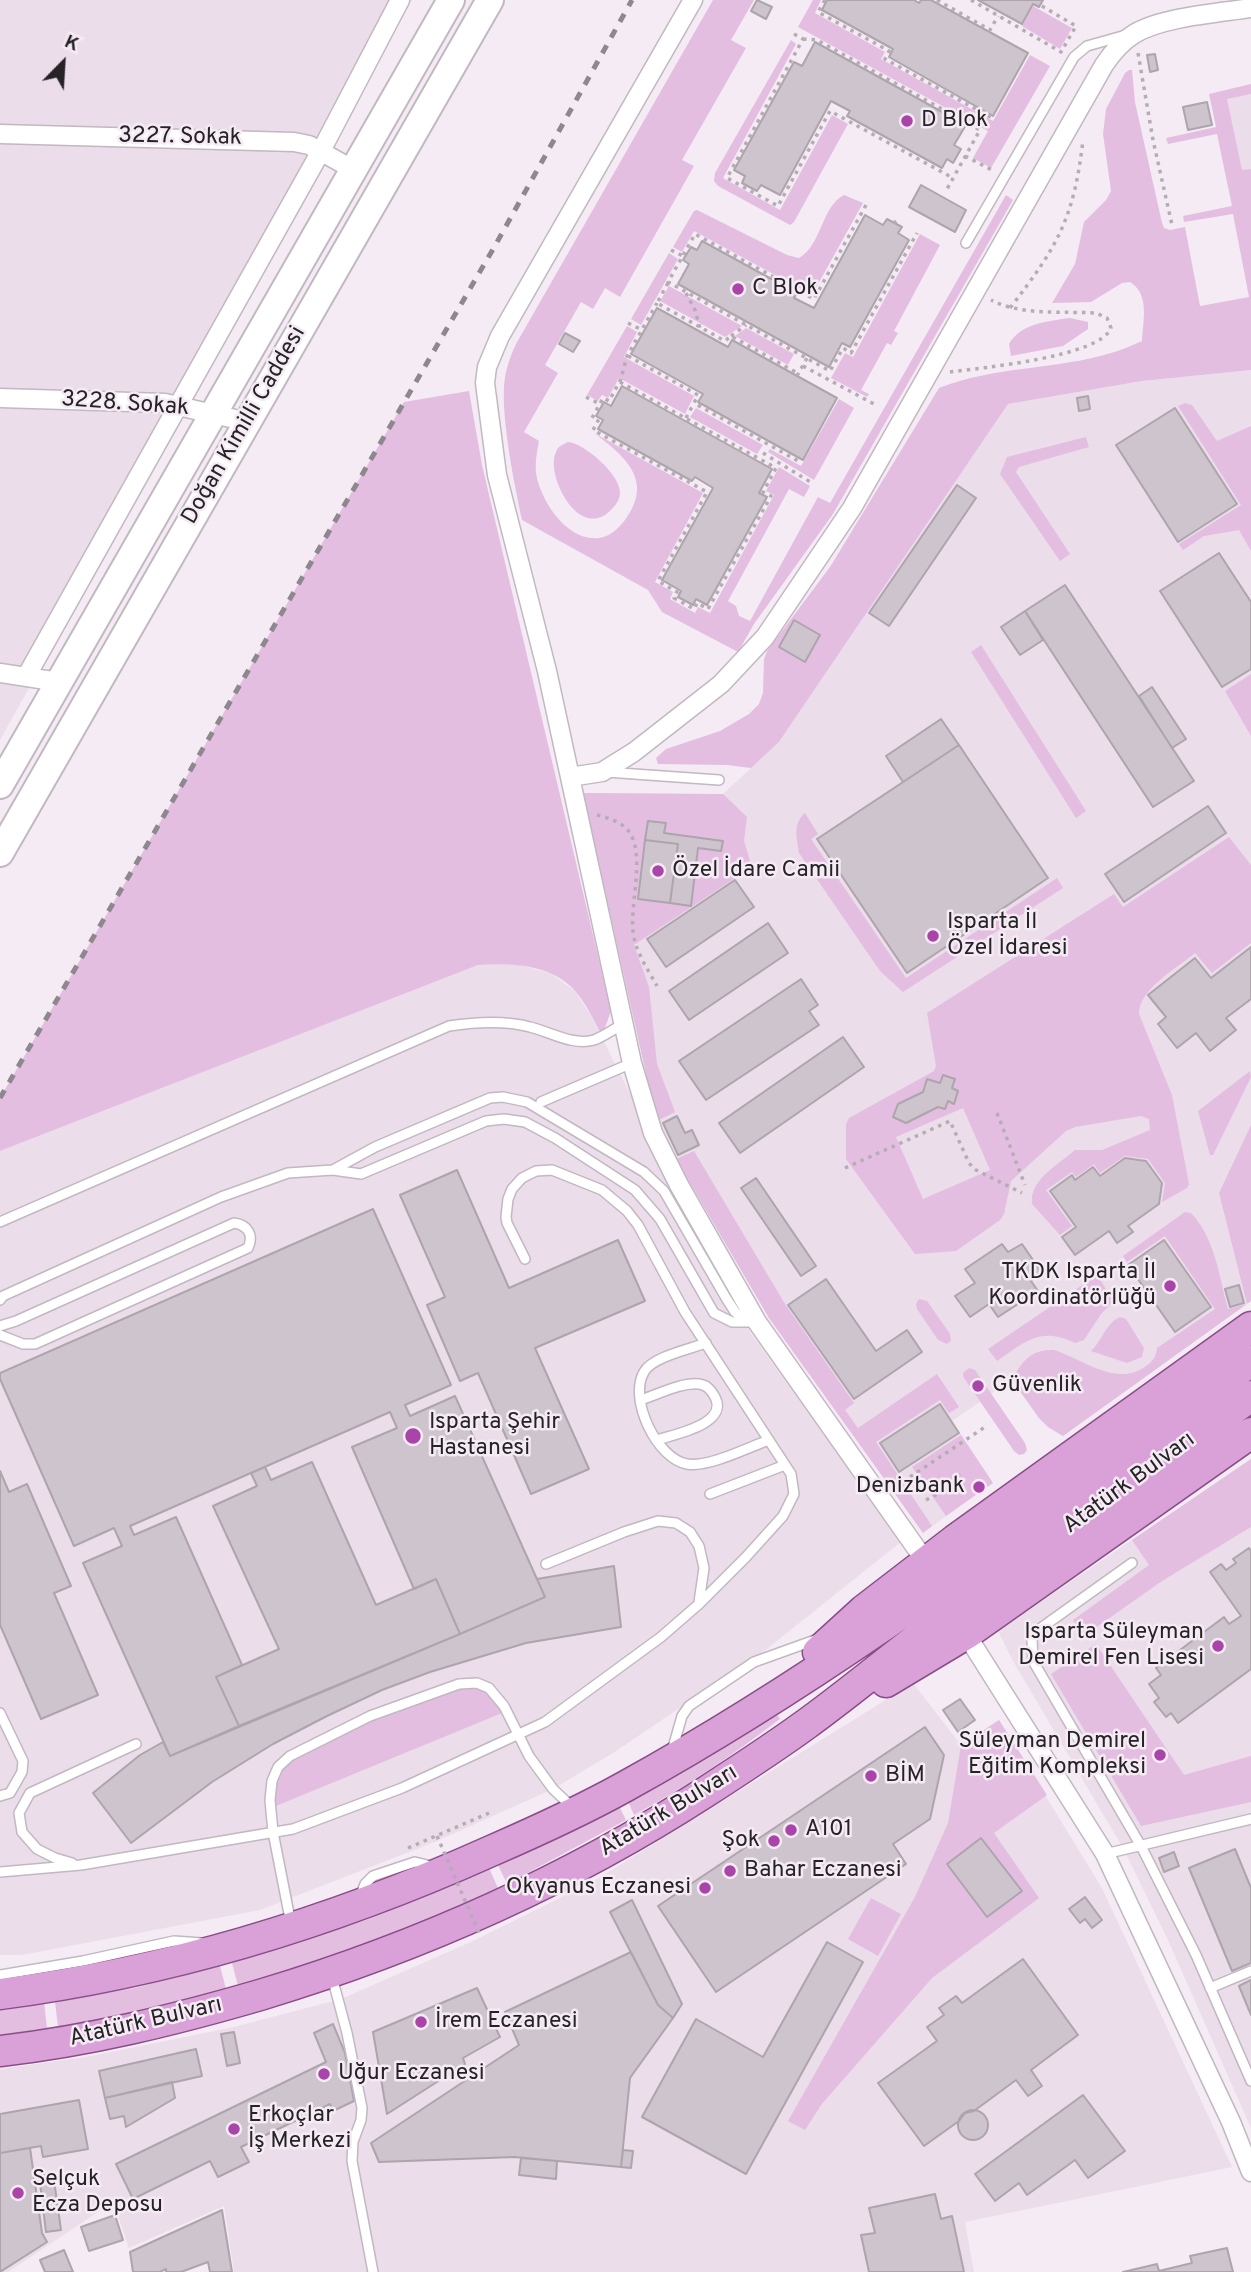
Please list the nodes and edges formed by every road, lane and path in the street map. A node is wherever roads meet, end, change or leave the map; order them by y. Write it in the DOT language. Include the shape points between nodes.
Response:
graph roads {
  1 [pos="400,0"];
  2 [pos="451,0"];
  3 [pos="491,0"];
  4 [pos="693,0"];
  5 [pos="825,0"];
  6 [pos="937,0"];
  7 [pos="971,0"];
  8 [pos="1040,5"];
  9 [pos="1251,8"];
  10 [pos="998,16"];
  11 [pos="1135,33"];
  12 [pos="794,34"];
  13 [pos="803,39"];
  14 [pos="992,118"];
  15 [pos="0,134"];
  16 [pos="1083,138"];
  17 [pos="321,151"];
  18 [pos="957,156"];
  19 [pos="964,158"];
  20 [pos="998,159"];
  21 [pos="354,170"];
  22 [pos="953,178"];
  23 [pos="947,189"];
  24 [pos="866,205"];
  25 [pos="1172,225"];
  26 [pos="917,233"];
  27 [pos="966,243"];
  28 [pos="671,250"];
  29 [pos="684,257"];
  30 [pos="668,282"];
  31 [pos="685,291"];
  32 [pos="975,292"];
  33 [pos="657,303"];
  34 [pos="1010,308"];
  35 [pos="628,323"];
  36 [pos="746,325"];
  37 [pos="700,328"];
  38 [pos="643,330"];
  39 [pos="731,336"];
  40 [pos="627,356"];
  41 [pos="807,358"];
  42 [pos="803,366"];
  43 [pos="928,375"];
  44 [pos="620,382"];
  45 [pos="586,397"];
  46 [pos="0,398"];
  47 [pos="694,403"];
  48 [pos="874,404"];
  49 [pos="179,405"];
  50 [pos="601,405"];
  51 [pos="213,414"];
  52 [pos="686,418"];
  53 [pos="248,422"];
  54 [pos="767,444"];
  55 [pos="762,453"];
  56 [pos="759,460"];
  57 [pos="800,462"];
  58 [pos="812,483"];
  59 [pos="0,673"];
  60 [pos="26,677"];
  61 [pos="59,682"];
  62 [pos="602,772"];
  63 [pos="570,777"];
  64 [pos="719,780"];
  65 [pos="0,785"];
  66 [pos="595,814"];
  67 [pos="0,853"];
  68 [pos="656,986"];
  69 [pos="623,1024"];
  70 [pos="632,1063"];
  71 [pos="541,1102"];
  72 [pos="997,1114"];
  73 [pos="845,1168"];
  74 [pos="333,1170"];
  75 [pos="1025,1185"];
  76 [pos="1023,1192"];
  77 [pos="0,1222"];
  78 [pos="525,1259"];
  79 [pos="0,1300"];
  80 [pos="752,1322"];
  81 [pos="0,1326"];
  82 [pos="1251,1327"];
  83 [pos="0,1335"];
  84 [pos="706,1343"];
  85 [pos="1251,1361"];
  86 [pos="1251,1396"];
  87 [pos="640,1400"];
  88 [pos="985,1427"];
  89 [pos="1249,1435"];
  90 [pos="657,1440"];
  91 [pos="769,1440"];
  92 [pos="785,1465"];
  93 [pos="960,1474"];
  94 [pos="910,1478"];
  95 [pos="710,1494"];
  96 [pos="926,1500"];
  97 [pos="926,1562"];
  98 [pos="1132,1563"];
  99 [pos="546,1564"];
  100 [pos="699,1604"];
  101 [pos="840,1632"];
  102 [pos="966,1634"];
  103 [pos="762,1704"];
  104 [pos="0,1713"];
  105 [pos="805,1725"];
  106 [pos="519,1734"];
  107 [pos="136,1744"];
  108 [pos="669,1761"];
  109 [pos="0,1796"];
  110 [pos="577,1812"];
  111 [pos="489,1813"];
  112 [pos="1251,1819"];
  113 [pos="273,1832"];
  114 [pos="437,1836"];
  115 [pos="1141,1846"];
  116 [pos="402,1851"];
  117 [pos="1105,1854"];
  118 [pos="81,1865"];
  119 [pos="0,1872"];
  120 [pos="292,1929"];
  121 [pos="479,1933"];
  122 [pos="224,1950"];
  123 [pos="1251,1971"];
  124 [pos="331,1973"];
  125 [pos="0,1975"];
  126 [pos="1210,1988"];
  127 [pos="0,1994"];
  128 [pos="0,2051"];
  129 [pos="1251,2081"];
  130 [pos="1251,2172"];
  131 [pos="373,2272"];
  1 -- 17 [label="street"];
  2 -- 21 [label="main road, Doğan Kimilli Caddesi"];
  3 -- 53 [label="main road, Doğan Kimilli Caddesi"];
  4 -- 63 [label="street" via="500,336 487,367 485,400 497,475"];
  5 -- 14 [label="path" via="818,12 889,51 885,59"];
  6 -- 10 [label="path" via="990,31"];
  7 -- 10 [label="path"];
  8 -- 10 [label="path" via="1076,26 1061,52"];
  9 -- 11 [label="street" via="1158,24"];
  11 -- 25 [label="path"];
  11 -- 27 [label="lane" via="1094,43 1074,57"];
  11 -- 32 [label="street" via="1104,65"];
  12 -- 13 [label="path"];
  13 -- 19 [label="path" via="814,39 980,130"];
  13 -- 22 [label="path" via="727,178 778,206 830,111"];
  15 -- 17 [label="street, 3227. Sokak" via="281,141"];
  16 -- 34 [label="path" via="1079,179 1066,221 1047,258"];
  17 -- 21 [label="street, 3227. Sokak"];
  17 -- 49 [label="street"];
  18 -- 19 [label="path"];
  19 -- 20 [label="path" via="992,170"];
  19 -- 22 [label="path"];
  21 -- 51 [label="main road, Doğan Kimilli Caddesi"];
  22 -- 23 [label="path"];
  24 -- 29 [label="path" via="814,299 695,234"];
  26 -- 41 [label="path" via="851,353 843,348 830,371"];
  28 -- 29 [label="path"];
  29 -- 30 [label="path"];
  30 -- 31 [label="path"];
  30 -- 33 [label="path"];
  31 -- 36 [label="path"];
  31 -- 37 [label="path"];
  32 -- 34 [label="path"];
  32 -- 43 [label="street"];
  33 -- 37 [label="path"];
  33 -- 38 [label="path"];
  34 -- 43 [label="path" via="1096,313 1107,317 1111,328 1106,335 1057,356"];
  35 -- 38 [label="path"];
  36 -- 39 [label="path"];
  36 -- 41 [label="path"];
  37 -- 39 [label="path" via="724,343"];
  38 -- 40 [label="path"];
  39 -- 42 [label="path" via="798,375"];
  40 -- 44 [label="path"];
  40 -- 47 [label="path" via="699,394"];
  41 -- 42 [label="path"];
  42 -- 48 [label="path"];
  43 -- 62 [label="street" via="852,508 765,637 696,705"];
  44 -- 50 [label="path" via="609,401 603,398"];
  44 -- 52 [label="path"];
  45 -- 50 [label="path"];
  46 -- 49 [label="street, 3228. Sokak"];
  47 -- 52 [label="path"];
  47 -- 54 [label="path"];
  49 -- 51 [label="street, 3228. Sokak"];
  49 -- 60 [label="street"];
  50 -- 56 [label="path" via="592,418 598,421 593,430 707,492 658,581 677,592 674,598 694,609 697,603 708,609 771,496 763,492 776,468"];
  51 -- 53 [label="street, 3228. Sokak"];
  51 -- 61 [label="main road, Doğan Kimilli Caddesi"];
  52 -- 56 [label="path"];
  53 -- 67 [label="main road, Doğan Kimilli Caddesi"];
  54 -- 55 [label="path"];
  54 -- 57 [label="path"];
  55 -- 56 [label="path"];
  55 -- 58 [label="path"];
  59 -- 60 [label="street"];
  60 -- 61 [label="street"];
  61 -- 65 [label="main road, Doğan Kimilli Caddesi"];
  62 -- 63 [label="street"];
  62 -- 64 [label="lane"];
  63 -- 69 [label="street"];
  66 -- 68 [label="path" via="619,823 631,834 636,861 634,933"];
  69 -- 70 [label="street"];
  69 -- 77 [label="lane" via="594,1040 572,1041 504,1022 449,1026"];
  70 -- 71 [label="lane"];
  70 -- 80 [label="street" via="665,1159"];
  72 -- 75 [label="path"];
  73 -- 76 [label="path" via="950,1121 974,1169"];
  74 -- 79 [label="lane" via="288,1173 221,1197"];
  74 -- 80 [label="lane" via="361,1174 486,1121 525,1122 635,1191 660,1219 714,1313 732,1322"];
  74 -- 80 [label="lane" via="490,1098 527,1102 656,1182 735,1312"];
  78 -- 84 [label="lane" via="506,1217 512,1189 522,1178 552,1170 602,1190 638,1225"];
  80 -- 97 [label="street"];
  81 -- 83 [label="lane" via="234,1223 249,1231 248,1248 35,1344"];
  82 -- 97 [label="main road"];
  84 -- 87 [label="lane" via="655,1361 644,1371"];
  84 -- 91 [label="lane"];
  85 -- 103 [label="main road, Atatürk Bulvarı" via="872,1634"];
  86 -- 105 [label="main road, Atatürk Bulvarı"];
  87 -- 90 [label="lane"];
  87 -- 90 [label="lane" via="699,1384 709,1388 717,1401 711,1420"];
  88 -- 94 [label="path"];
  89 -- 102 [label="main road"];
  90 -- 91 [label="lane" via="668,1456 687,1464 707,1462"];
  91 -- 92 [label="lane"];
  92 -- 95 [label="lane"];
  92 -- 100 [label="lane" via="794,1494 783,1516"];
  93 -- 96 [label="path"];
  97 -- 101 [label="main road"];
  98 -- 115 [label="lane" via="1034,1633 1032,1656"];
  99 -- 100 [label="lane" via="657,1521 676,1523 690,1531 699,1546 704,1569"];
  100 -- 106 [label="lane" via="545,1722"];
  101 -- 103 [label="main road"];
  101 -- 108 [label="lane" via="754,1662 689,1706"];
  102 -- 105 [label="main road"];
  102 -- 117 [label="street"];
  103 -- 108 [label="main road, Atatürk Bulvarı"];
  104 -- 109 [label="lane" via="23,1761 10,1793"];
  105 -- 124 [label="main road, Atatürk Bulvarı" via="702,1794 564,1874 454,1926"];
  106 -- 110 [label="lane" via="553,1789"];
  106 -- 113 [label="lane" via="402,1788 293,1829"];
  106 -- 113 [label="lane" via="504,1706 489,1688 477,1683 459,1684 370,1716 290,1756 278,1767 270,1800"];
  107 -- 118 [label="lane" via="30,1793 19,1813 22,1832 37,1849"];
  108 -- 110 [label="main road, Atatürk Bulvarı"];
  110 -- 120 [label="main road, Atatürk Bulvarı" via="447,1871"];
  111 -- 114 [label="path"];
  112 -- 115 [label="lane"];
  113 -- 118 [label="lane"];
  113 -- 120 [label="lane"];
  114 -- 116 [label="path"];
  114 -- 121 [label="path, bridge"];
  115 -- 117 [label="lane"];
  115 -- 126 [label="lane"];
  117 -- 130 [label="street"];
  118 -- 119 [label="lane"];
  120 -- 122 [label="main road, Atatürk Bulvarı"];
  122 -- 125 [label="lane" via="174,1941"];
  122 -- 127 [label="main road, Atatürk Bulvarı" via="82,1982"];
  123 -- 126 [label="lane"];
  124 -- 128 [label="main road, Atatürk Bulvarı" via="164,2023"];
  124 -- 131 [label="lane" via="362,2108 352,2161"];
  126 -- 129 [label="lane"];
}
